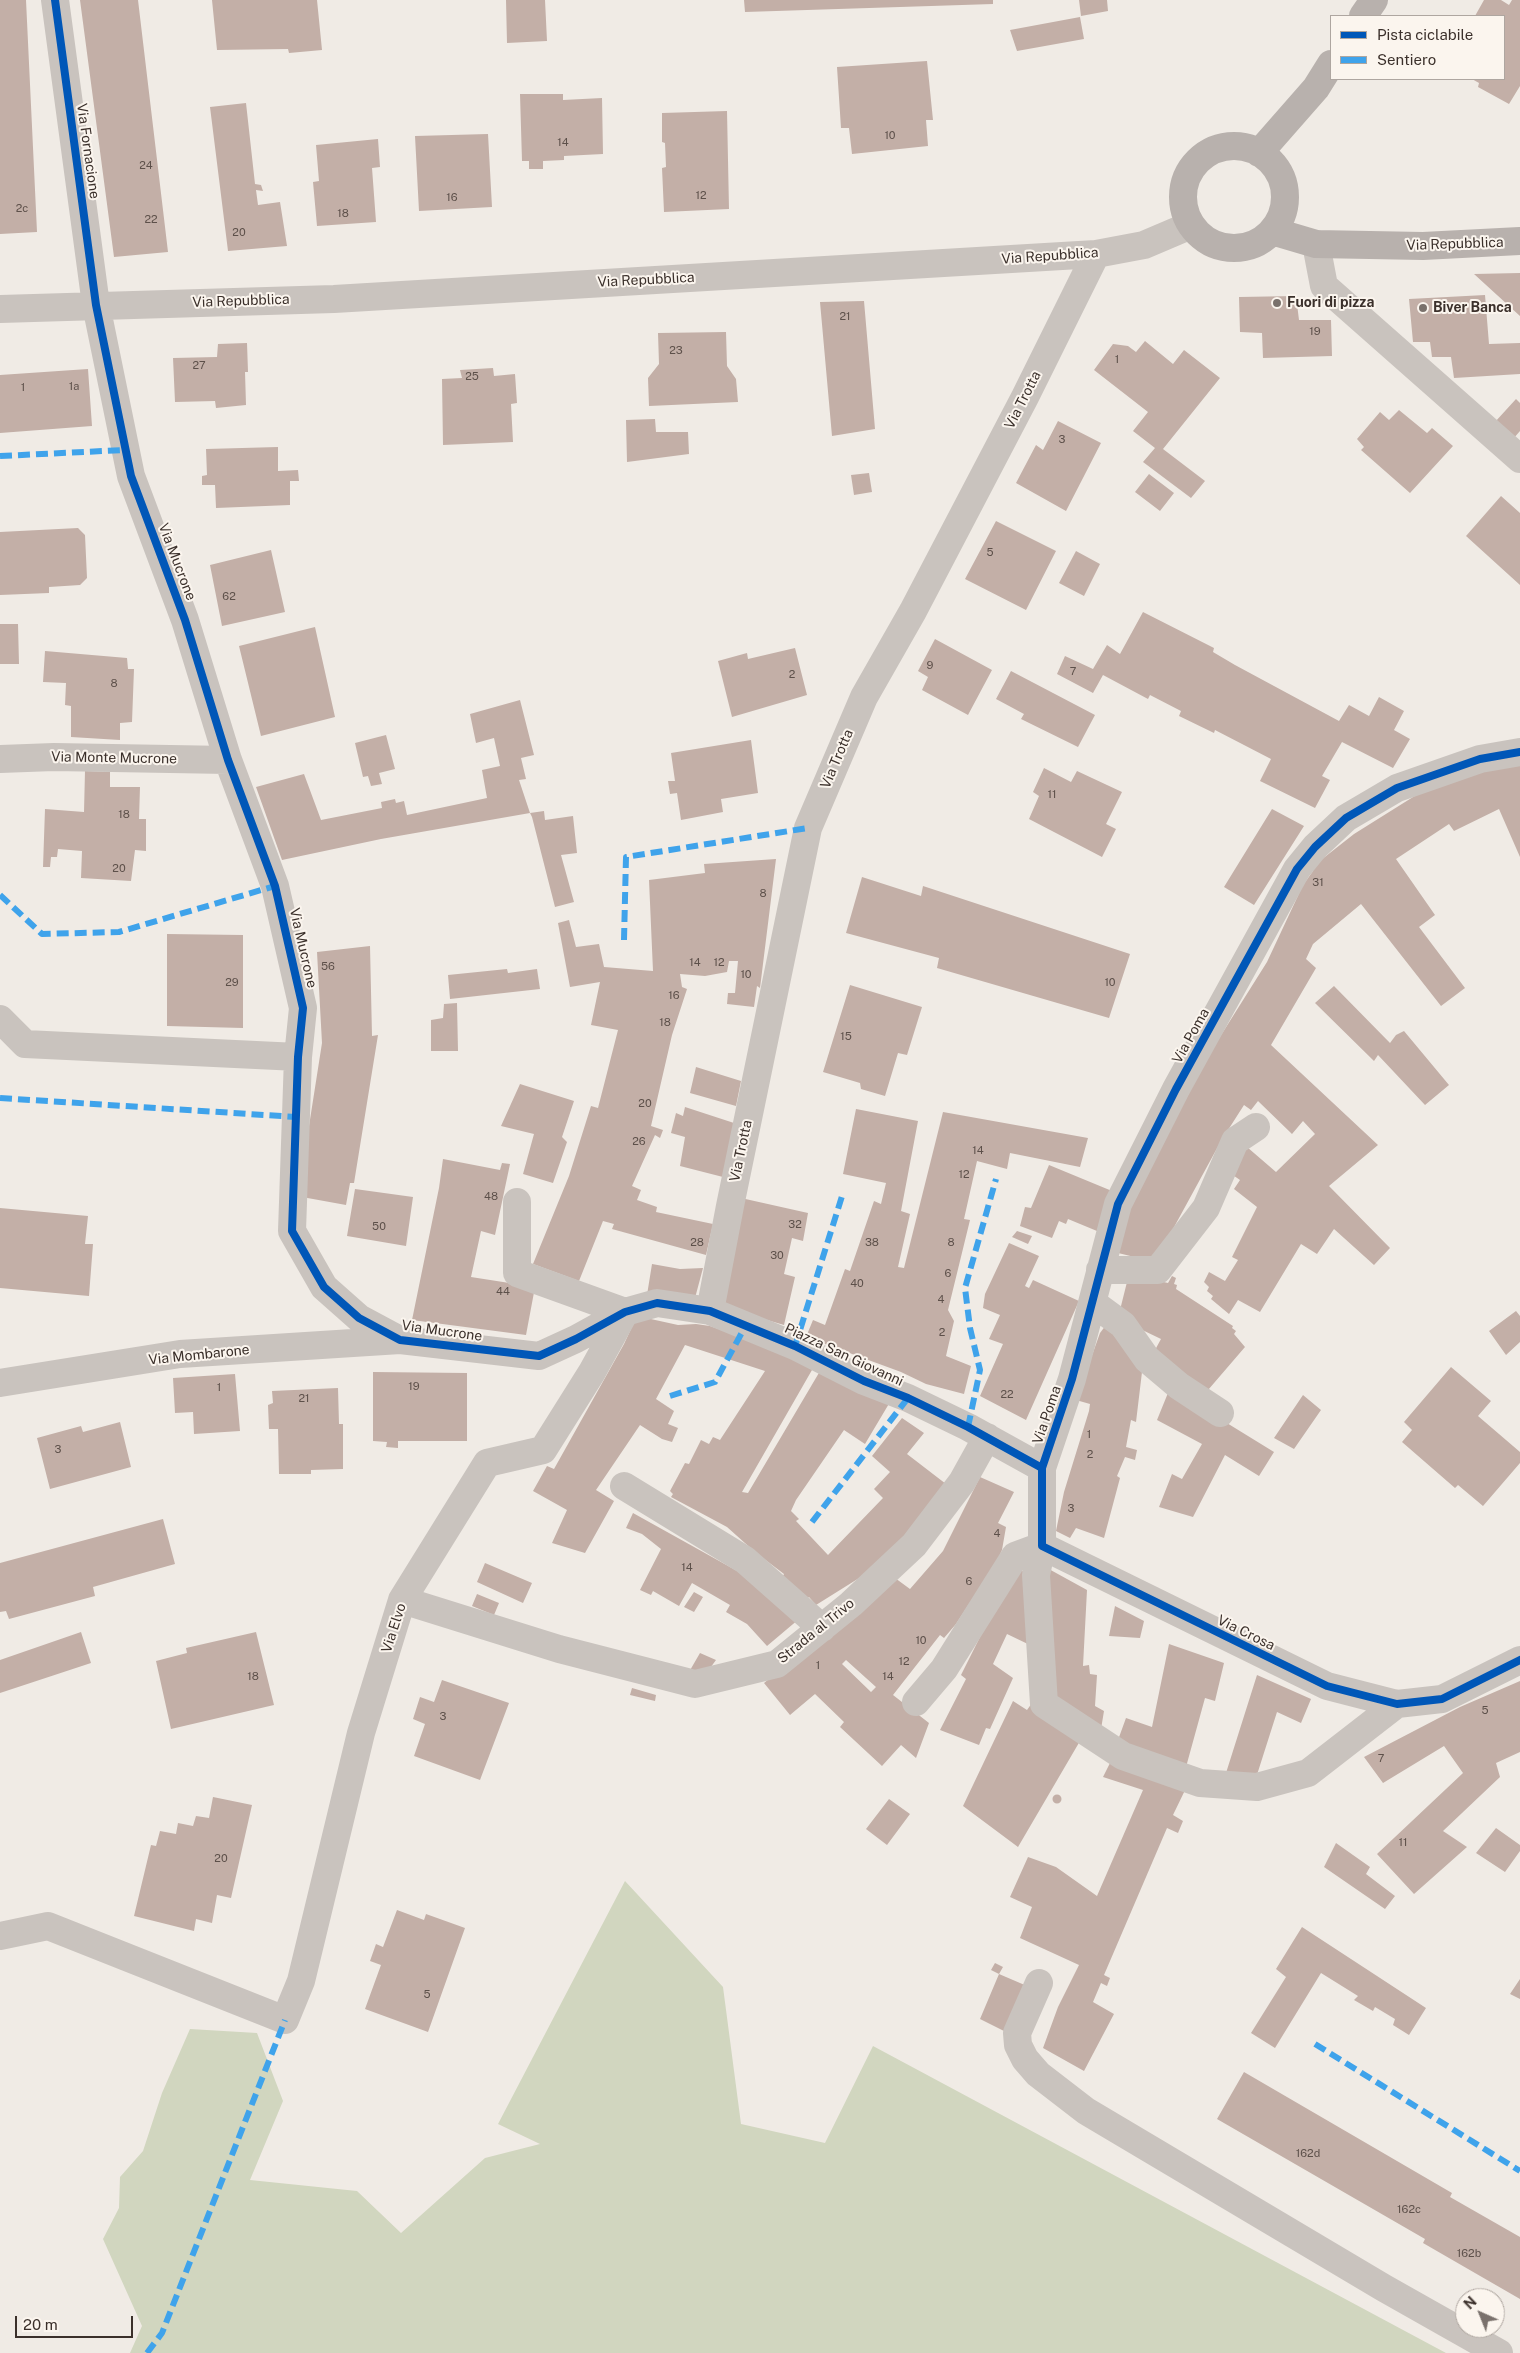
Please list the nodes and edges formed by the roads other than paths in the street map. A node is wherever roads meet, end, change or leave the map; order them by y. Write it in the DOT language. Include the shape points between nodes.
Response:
graph roads {
  1 [pos="55,0"];
  2 [pos="1374,0"];
  3 [pos="1364,15"];
  4 [pos="1330,66"];
  5 [pos="1259,153"];
  6 [pos="1191,224"];
  7 [pos="1272,231"];
  8 [pos="1520,241"];
  9 [pos="1316,244"];
  10 [pos="1096,254"];
  11 [pos="96,305"];
  12 [pos="0,310"];
  13 [pos="1520,459"];
  14 [pos="1520,752"];
  15 [pos="0,759"];
  16 [pos="228,760"];
  17 [pos="0,1019"];
  18 [pos="298,1057"];
  19 [pos="1256,1128"];
  20 [pos="516,1202"];
  21 [pos="1100,1270"];
  22 [pos="1093,1304"];
  23 [pos="710,1311"];
  24 [pos="625,1312"];
  25 [pos="400,1340"];
  26 [pos="0,1383"];
  27 [pos="1220,1413"];
  28 [pos="986,1437"];
  29 [pos="1042,1468"];
  30 [pos="624,1486"];
  31 [pos="1042,1546"];
  32 [pos="402,1600"];
  33 [pos="822,1628"];
  34 [pos="1520,1660"];
  35 [pos="916,1702"];
  36 [pos="1397,1704"];
  37 [pos="0,1936"];
  38 [pos="1039,1983"];
  39 [pos="1499,2353"];
  1 -- 11 [label="street, Via Fornacione"];
  2 -- 3 [label="main road"];
  4 -- 5 [label="main road" via="1316,88"];
  5 -- 6 [label="main road" via="1244,147 1227,147 1210,152 1197,162 1183,192 1184,209"];
  5 -- 7 [label="main road" via="1272,162 1285,189 1285,204"];
  6 -- 7 [label="main road" via="1201,236 1230,248 1260,241"];
  6 -- 10 [label="street, Via Repubblica" via="1144,244"];
  7 -- 9 [label="main road, Via Repubblica"];
  8 -- 9 [label="main road, Via Repubblica" via="1423,246"];
  9 -- 13 [label="street" via="1324,286"];
  10 -- 11 [label="street, Via Repubblica" via="344,298"];
  10 -- 23 [label="street, Via Trotta" via="913,612 864,697 808,828"];
  11 -- 12 [label="street, Via Repubblica"];
  11 -- 16 [label="street, Via Mucrone" via="131,476 185,620"];
  14 -- 21 [label="street, Via Poma" via="1480,759 1397,788 1346,818 1297,869 1176,1089 1118,1204"];
  15 -- 16 [label="street, Via Monte Mucrone"];
  16 -- 18 [label="street, Via Mucrone" via="281,908 304,1008"];
  17 -- 18 [label="street" via="25,1044"];
  18 -- 25 [label="street, Via Mucrone" via="292,1232 324,1287 359,1318"];
  19 -- 21 [label="street" via="1235,1141 1206,1208 1158,1270"];
  20 -- 24 [label="street" via="517,1273"];
  21 -- 22 [label="street, Via Poma"];
  22 -- 27 [label="street" via="1123,1325 1147,1359 1179,1386"];
  22 -- 29 [label="street, Via Poma"];
  23 -- 24 [label="street, Piazza San Giovanni" via="657,1302"];
  23 -- 28 [label="street, Piazza San Giovanni" via="795,1346"];
  24 -- 25 [label="street, Via Mucrone" via="540,1356"];
  24 -- 32 [label="street, Via Elvo" via="543,1450 487,1463"];
  25 -- 26 [label="street, Via Mombarone" via="180,1354"];
  28 -- 29 [label="street, Piazza San Giovanni"];
  28 -- 33 [label="street, Strada al Trivo" via="962,1482 914,1545"];
  29 -- 31 [label="street"];
  30 -- 33 [label="street" via="745,1560"];
  31 -- 35 [label="street" via="1015,1556 944,1669"];
  31 -- 36 [label="street, Via Crosa" via="1326,1686"];
  31 -- 36 [label="street" via="1036,1575 1044,1704 1122,1756 1200,1783 1257,1787 1308,1773"];
  32 -- 33 [label="street, Strada al Trivo" via="559,1649 694,1684 778,1664"];
  32 -- 37 [label="street, Via Elvo" via="361,1733 301,1981 285,2020 48,1926"];
  34 -- 36 [label="street, Via Crosa" via="1442,1699"];
  38 -- 39 [label="street" via="1017,2033 1021,2052 1038,2074 1086,2111"];
}
